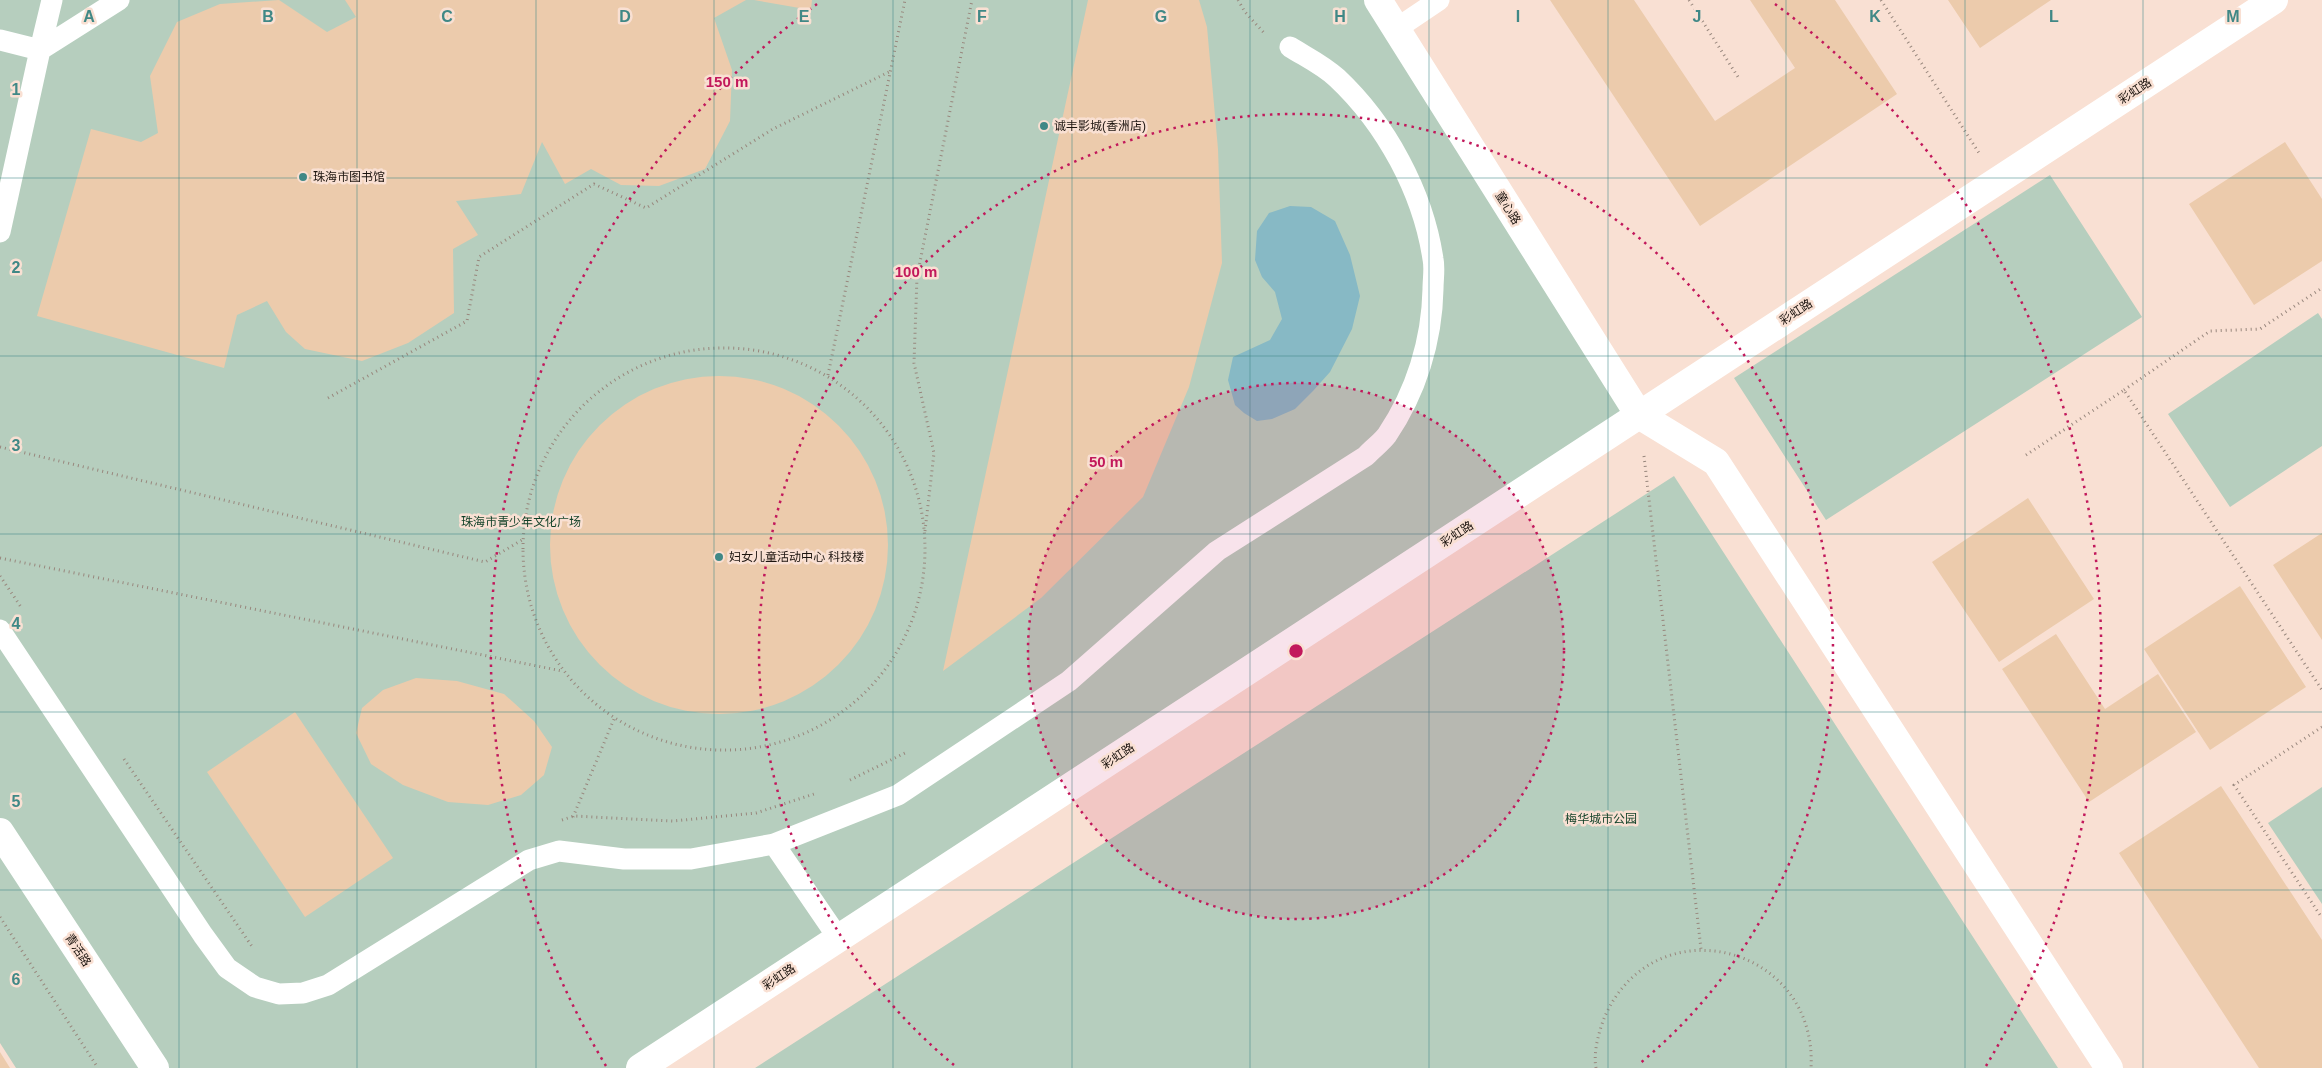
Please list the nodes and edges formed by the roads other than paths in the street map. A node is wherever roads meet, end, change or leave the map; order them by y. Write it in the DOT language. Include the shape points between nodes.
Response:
graph roads {
  1 [pos="52,0"];
  2 [pos="119,0"];
  3 [pos="1378,0"];
  4 [pos="1439,0"];
  5 [pos="2274,0"];
  6 [pos="1396,28"];
  7 [pos="0,40"];
  8 [pos="1290,47"];
  9 [pos="40,50"];
  10 [pos="0,232"];
  11 [pos="1639,416"];
  12 [pos="0,630"];
  13 [pos="0,832"];
  14 [pos="774,844"];
  15 [pos="839,939"];
  16 [pos="155,1068"];
  17 [pos="640,1068"];
  18 [pos="2109,1068"];
  1 -- 9 [label="lane"];
  2 -- 9 [label="lane"];
  3 -- 6 [label="street, 童心路"];
  4 -- 6 [label="lane"];
  5 -- 11 [label="street, 彩虹路"];
  6 -- 11 [label="street, 童心路"];
  7 -- 9 [label="lane"];
  8 -- 14 [label="lane" via="1318,63 1337,79 1375,122 1406,173 1434,260 1433,314 1424,358 1407,400 1386,436 1366,456 1217,551 1069,681 898,795"];
  9 -- 10 [label="lane"];
  11 -- 15 [label="street, 彩虹路"];
  11 -- 18 [label="street" via="1716,462"];
  12 -- 14 [label="lane" via="227,968 255,987 279,994 303,993 328,985 529,860 559,851 624,859 691,859"];
  13 -- 16 [label="street, 青活路"];
  14 -- 15 [label="lane"];
  15 -- 17 [label="street, 彩虹路"];
}
